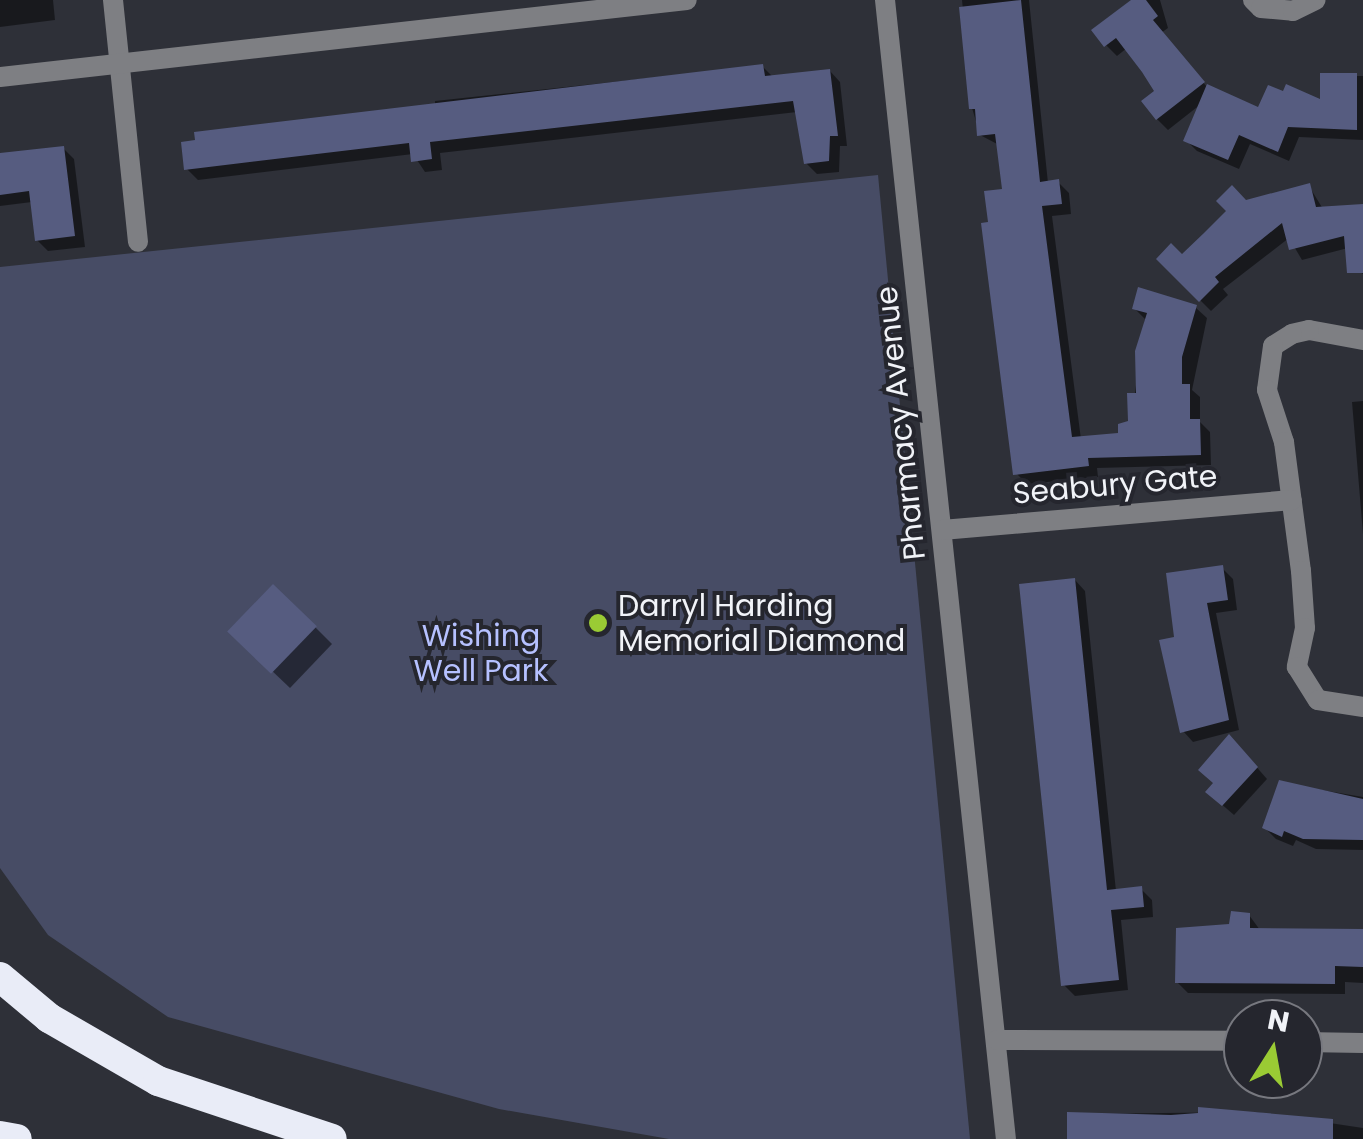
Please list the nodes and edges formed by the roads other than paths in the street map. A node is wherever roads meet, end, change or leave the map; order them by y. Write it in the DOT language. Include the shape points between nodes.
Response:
graph roads {
  1 [pos="113,0"];
  2 [pos="687,0"];
  3 [pos="885,0"];
  4 [pos="1253,0"];
  5 [pos="1316,0"];
  6 [pos="120,64"];
  7 [pos="0,77"];
  8 [pos="138,242"];
  9 [pos="1363,340"];
  10 [pos="1292,500"];
  11 [pos="942,530"];
  12 [pos="1363,706"];
  13 [pos="0,977"];
  14 [pos="997,1040"];
  15 [pos="1223,1041"];
  16 [pos="1323,1042"];
  17 [pos="1363,1043"];
  18 [pos="0,1136"];
  19 [pos="17,1139"];
  20 [pos="332,1139"];
  21 [pos="1006,1139"];
  1 -- 6 [label="street"];
  2 -- 6 [label="street"];
  3 -- 11 [label="street, Pharmacy Avenue"];
  4 -- 5 [label="street" via="1261,8 1293,10"];
  6 -- 7 [label="street"];
  6 -- 8 [label="street"];
  9 -- 10 [label="street" via="1309,330 1273,346 1267,390 1284,442"];
  10 -- 11 [label="street, Seabury Gate"];
  10 -- 12 [label="street" via="1305,628 1297,667 1318,700"];
  11 -- 14 [label="street, Pharmacy Avenue"];
  13 -- 20 [label="highway" via="48,1018 158,1081"];
  14 -- 15 [label="street"];
  14 -- 21 [label="street, Pharmacy Avenue"];
  16 -- 17 [label="street"];
  18 -- 19 [label="highway"];
}
